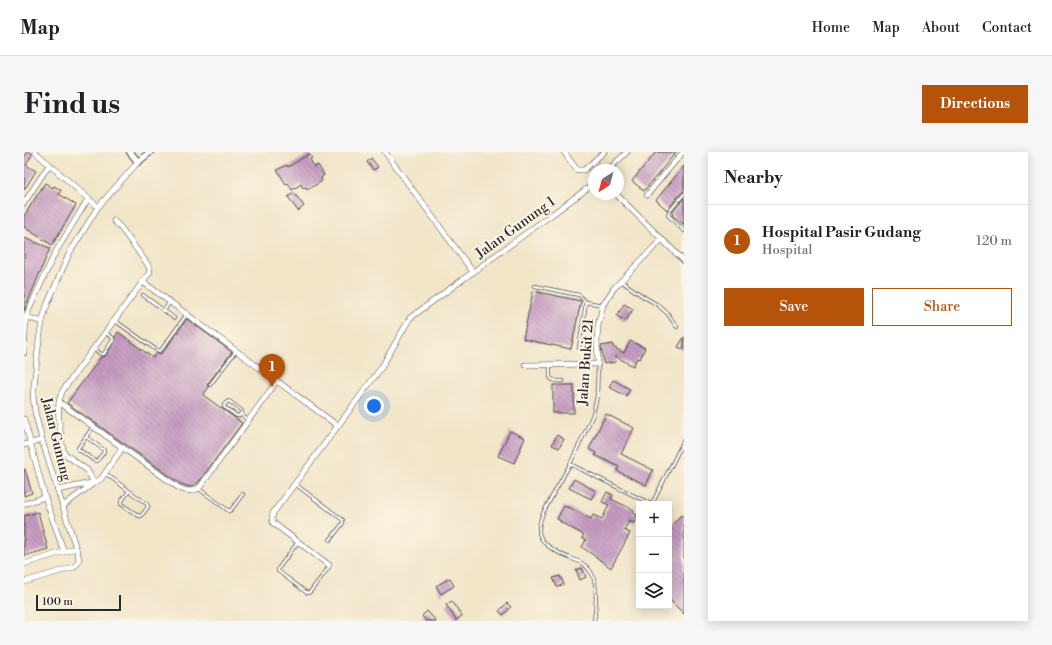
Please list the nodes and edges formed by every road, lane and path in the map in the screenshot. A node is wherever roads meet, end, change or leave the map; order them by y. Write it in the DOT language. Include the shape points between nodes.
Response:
graph roads {
  1 [pos="35,152"];
  2 [pos="130,152"];
  3 [pos="150,152"];
  4 [pos="385,152"];
  5 [pos="564,152"];
  6 [pos="604,152"];
  7 [pos="627,152"];
  8 [pos="683,152"];
  9 [pos="138,162"];
  10 [pos="614,164"];
  11 [pos="49,165"];
  12 [pos="588,188"];
  13 [pos="684,194"];
  14 [pos="647,196"];
  15 [pos="88,198"];
  16 [pos="622,200"];
  17 [pos="24,204"];
  18 [pos="98,207"];
  19 [pos="114,221"];
  20 [pos="684,231"];
  21 [pos="662,239"];
  22 [pos="684,261"];
  23 [pos="473,272"];
  24 [pos="621,281"];
  25 [pos="143,282"];
  26 [pos="535,286"];
  27 [pos="143,295"];
  28 [pos="170,302"];
  29 [pos="586,302"];
  30 [pos="604,305"];
  31 [pos="164,310"];
  32 [pos="187,314"];
  33 [pos="25,316"];
  34 [pos="174,318"];
  35 [pos="114,320"];
  36 [pos="42,322"];
  37 [pos="677,327"];
  38 [pos="105,333"];
  39 [pos="579,348"];
  40 [pos="94,349"];
  41 [pos="236,350"];
  42 [pos="24,353"];
  43 [pos="550,364"];
  44 [pos="598,364"];
  45 [pos="525,365"];
  46 [pos="277,381"];
  47 [pos="563,381"];
  48 [pos="210,385"];
  49 [pos="59,402"];
  50 [pos="240,414"];
  51 [pos="24,420"];
  52 [pos="248,420"];
  53 [pos="94,426"];
  54 [pos="338,426"];
  55 [pos="86,437"];
  56 [pos="42,440"];
  57 [pos="684,440"];
  58 [pos="30,443"];
  59 [pos="24,445"];
  60 [pos="123,447"];
  61 [pos="570,464"];
  62 [pos="105,473"];
  63 [pos="94,483"];
  64 [pos="295,483"];
  65 [pos="198,488"];
  66 [pos="58,490"];
  67 [pos="129,491"];
  68 [pos="243,494"];
  69 [pos="45,497"];
  70 [pos="646,501"];
  71 [pos="654,501"];
  72 [pos="24,504"];
  73 [pos="63,506"];
  74 [pos="330,540"];
  75 [pos="298,542"];
  76 [pos="76,548"];
  77 [pos="64,552"];
  78 [pos="24,564"];
  79 [pos="329,565"];
  80 [pos="24,582"];
  81 [pos="594,621"];
  1 -- 11 [label="street"];
  2 -- 9 [label="street"];
  3 -- 9 [label="street, Jalan Gunung"];
  4 -- 23 [label="street, Jalan Gunung 1"];
  5 -- 6 [label="street" via="577,170 584,170"];
  7 -- 10 [label="street"];
  8 -- 14 [label="street"];
  9 -- 18 [label="street, Jalan Gunung"];
  11 -- 15 [label="street"];
  11 -- 17 [label="street"];
  12 -- 23 [label="street, Jalan Gunung 1"];
  13 -- 20 [label="lane" via="668,215"];
  15 -- 18 [label="street"];
  15 -- 33 [label="street" via="55,253"];
  16 -- 21 [label="street"];
  18 -- 36 [label="street, Jalan Gunung" via="69,254"];
  19 -- 25 [label="street" via="149,268 150,272"];
  21 -- 22 [label="street"];
  21 -- 24 [label="street, Jalan Bukit 21"];
  23 -- 54 [label="street" via="410,318 381,368"];
  24 -- 30 [label="street, Jalan Bukit 21"];
  24 -- 37 [label="lane" via="658,305"];
  25 -- 28 [label="street"];
  25 -- 35 [label="street"];
  26 -- 29 [label="lane" via="579,295"];
  27 -- 31 [label="lane"];
  28 -- 31 [label="lane"];
  28 -- 32 [label="street"];
  29 -- 30 [label="lane"];
  29 -- 39 [label="lane"];
  30 -- 44 [label="street, Jalan Bukit 21" via="598,332"];
  31 -- 34 [label="lane"];
  32 -- 35 [label="lane" via="161,350 155,350"];
  32 -- 41 [label="street"];
  33 -- 36 [label="street"];
  33 -- 42 [label="street"];
  35 -- 38 [label="street"];
  36 -- 56 [label="street, Jalan Gunung" via="33,396"];
  38 -- 40 [label="street"];
  38 -- 40 [label="lane" via="113,340 104,354"];
  40 -- 49 [label="street" via="60,394"];
  41 -- 46 [label="street"];
  41 -- 48 [label="lane"];
  43 -- 44 [label="street"];
  43 -- 45 [label="street"];
  43 -- 47 [label="lane" via="552,380"];
  44 -- 61 [label="lane, Jalan Bukit 21" via="597,396 593,414"];
  46 -- 52 [label="street"];
  46 -- 54 [label="street"];
  49 -- 53 [label="street"];
  49 -- 63 [label="street" via="63,450 87,470"];
  50 -- 50 [label="lane" via="237,416 224,405 229,401 241,410"];
  50 -- 52 [label="lane"];
  51 -- 58 [label="street"];
  52 -- 65 [label="street"];
  53 -- 55 [label="lane"];
  53 -- 60 [label="street"];
  54 -- 64 [label="street"];
  55 -- 55 [label="lane" via="78,449 95,462 104,450"];
  56 -- 58 [label="street"];
  56 -- 66 [label="street, Jalan Gunung"];
  57 -- 71 [label="lane"];
  58 -- 59 [label="street"];
  58 -- 69 [label="street"];
  60 -- 62 [label="street"];
  60 -- 65 [label="street" via="179,488 192,491"];
  61 -- 70 [label="lane"];
  61 -- 81 [label="lane, Jalan Bukit 21" via="543,513 538,530 542,541 548,547 577,560 592,572 595,585"];
  62 -- 63 [label="street"];
  62 -- 67 [label="lane"];
  63 -- 66 [label="street"];
  63 -- 73 [label="street"];
  64 -- 74 [label="lane" via="342,518 343,523"];
  64 -- 75 [label="street" via="272,518 273,523"];
  65 -- 68 [label="lane" via="229,510"];
  66 -- 73 [label="street, Jalan Gunung"];
  67 -- 67 [label="lane" via="148,506 141,516 121,504"];
  69 -- 72 [label="street"];
  69 -- 77 [label="street"];
  73 -- 76 [label="street, Jalan Gunung"];
  75 -- 79 [label="street"];
  75 -- 79 [label="lane" via="278,569 307,593"];
  76 -- 77 [label="street"];
  76 -- 80 [label="street" via="79,558 74,566"];
  77 -- 78 [label="street"];
}
